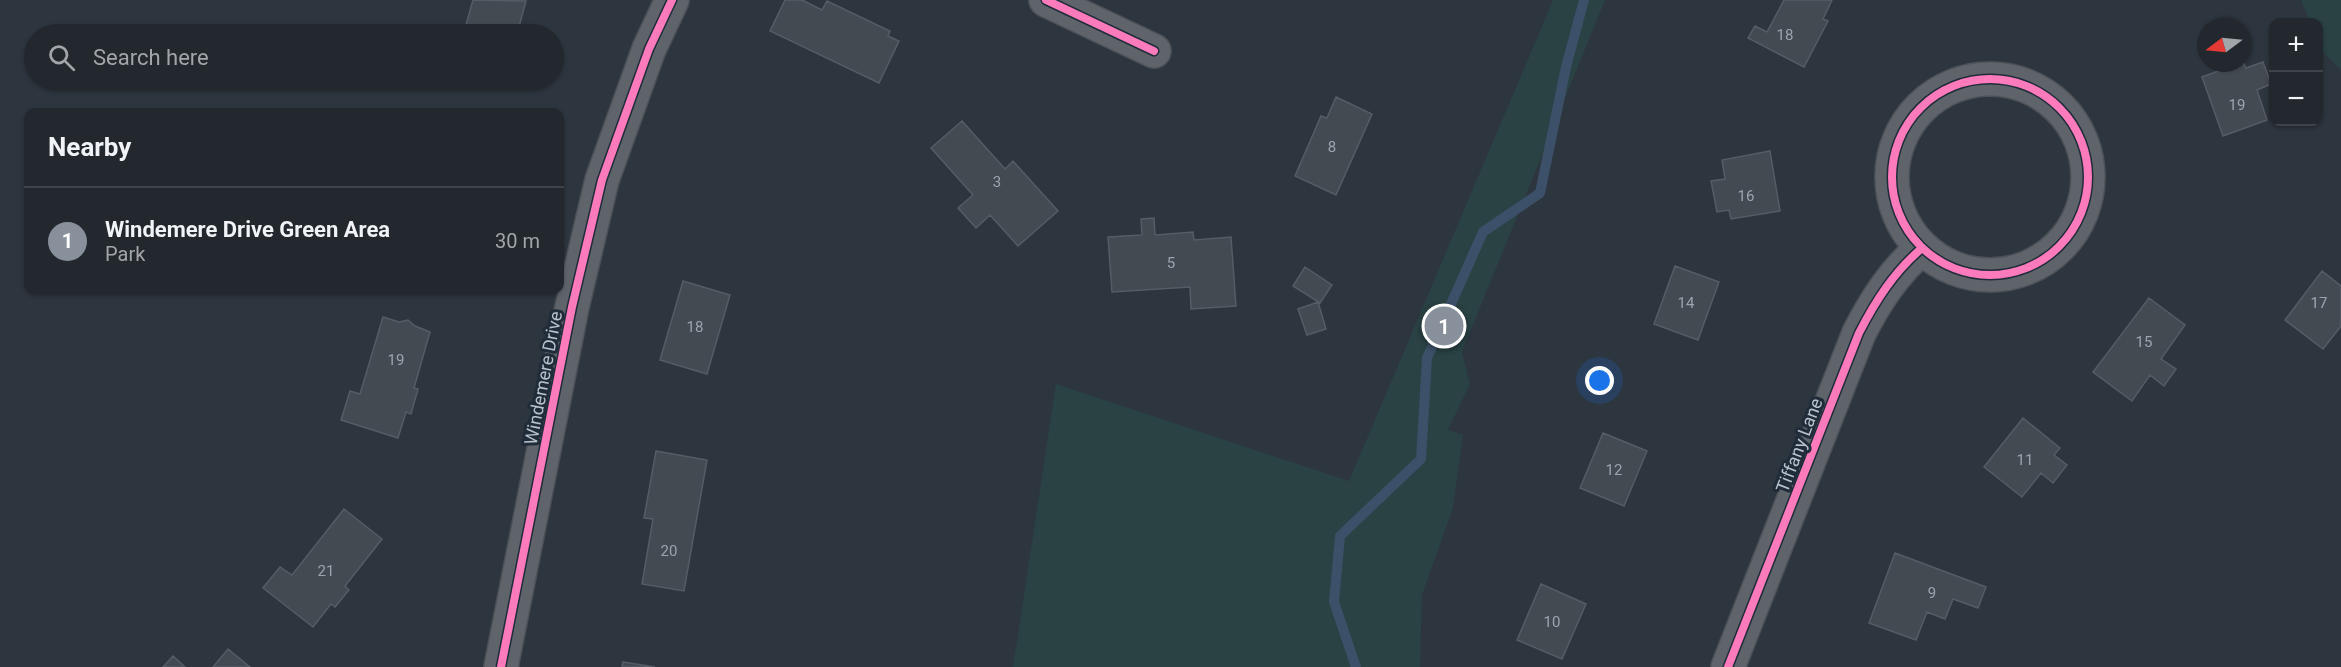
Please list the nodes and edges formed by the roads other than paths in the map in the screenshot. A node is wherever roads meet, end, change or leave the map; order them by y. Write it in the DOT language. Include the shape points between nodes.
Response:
graph roads {
  1 [pos="672,0"];
  2 [pos="1046,0"];
  3 [pos="1154,51"];
  4 [pos="1922,248"];
  5 [pos="501,667"];
  6 [pos="1728,667"];
  1 -- 5 [label="street, Windemere Drive" via="649,49 602,180 572,307"];
  2 -- 3 [label="street"];
  4 -- 4 [label="street" via="1908,232 1893,193 1895,152 1914,114 1946,88 1987,78 2028,86 2062,109 2083,143 2089,184 2078,223 2052,255 2016,273 1975,275 1956,270"];
  4 -- 6 [label="street, Tiffany Lane" via="1890,280 1859,333"];
}
